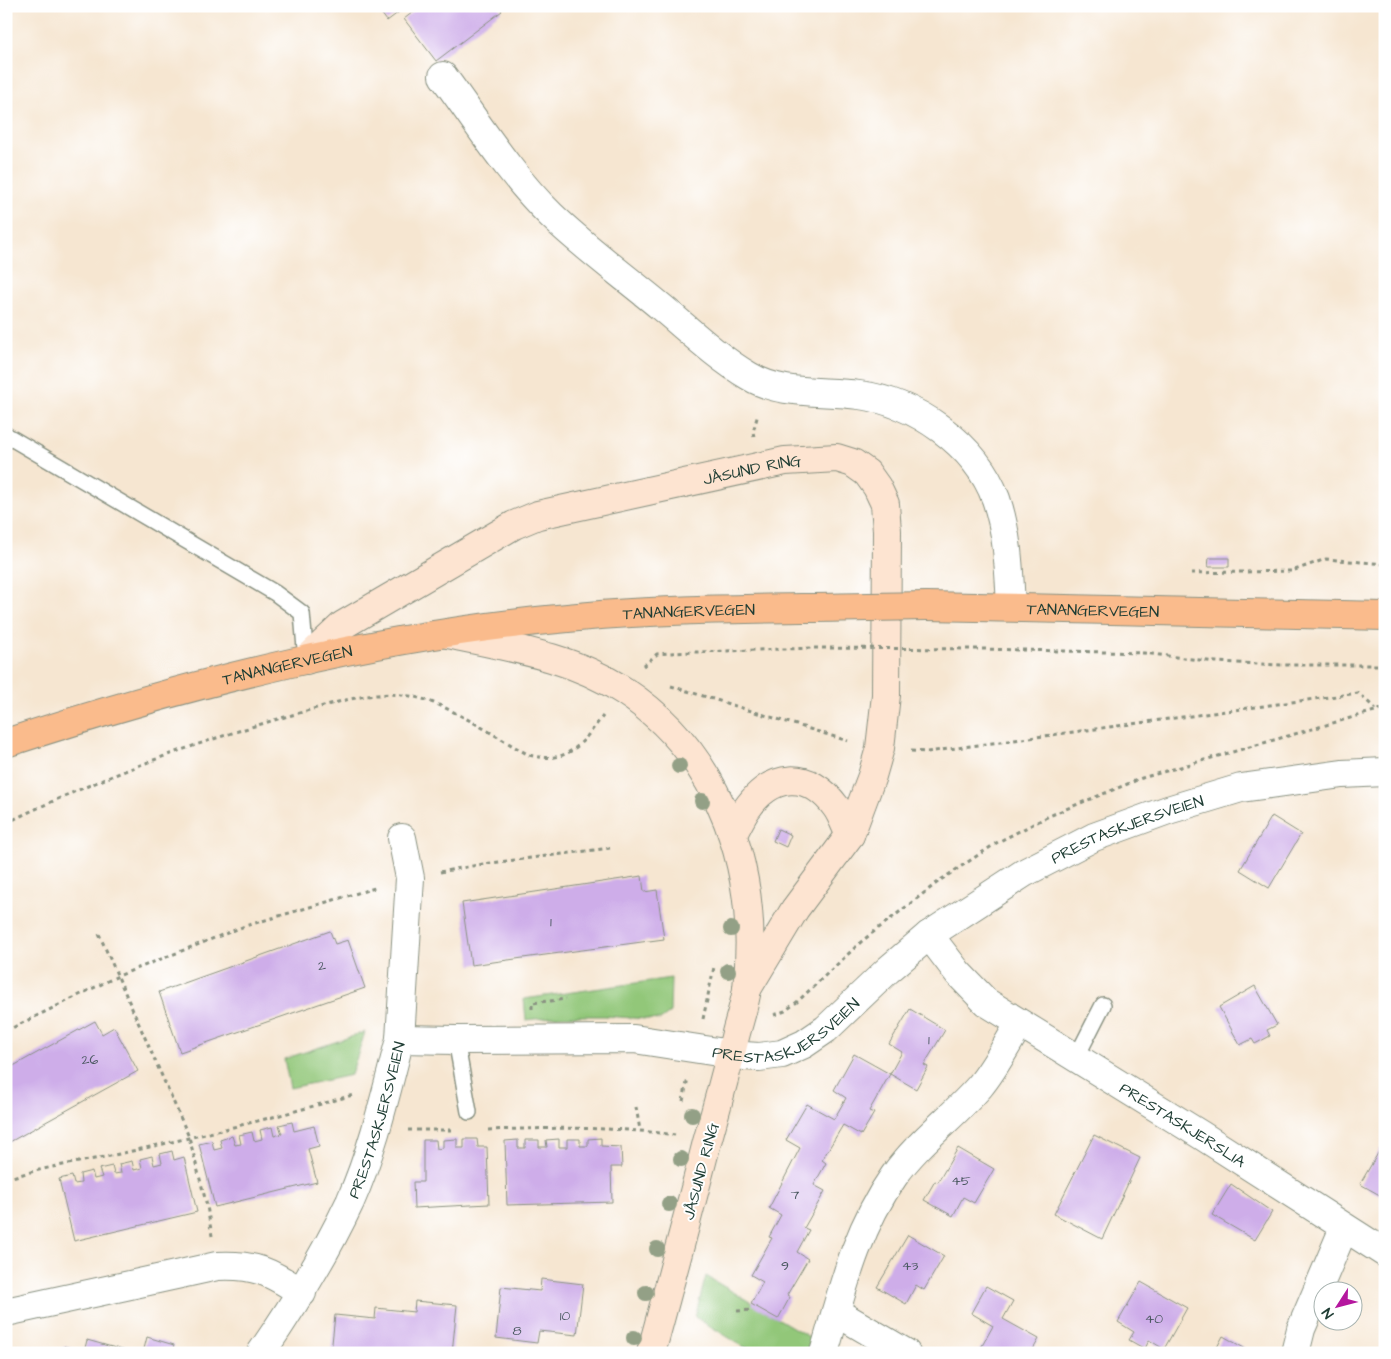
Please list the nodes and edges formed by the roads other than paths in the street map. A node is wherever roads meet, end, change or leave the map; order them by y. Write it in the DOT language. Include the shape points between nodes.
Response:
graph roads {
  1 [pos="443,76"];
  2 [pos="6,435"];
  3 [pos="1011,606"];
  4 [pos="1385,616"];
  5 [pos="444,633"];
  6 [pos="306,660"];
  7 [pos="6,743"];
  8 [pos="1385,772"];
  9 [pos="733,834"];
  10 [pos="850,835"];
  11 [pos="402,838"];
  12 [pos="929,935"];
  13 [pos="747,989"];
  14 [pos="1103,1005"];
  15 [pos="1019,1024"];
  16 [pos="400,1038"];
  17 [pos="456,1040"];
  18 [pos="731,1053"];
  19 [pos="1076,1058"];
  20 [pos="470,1112"];
  21 [pos="1344,1228"];
  22 [pos="1385,1253"];
  23 [pos="302,1293"];
  24 [pos="6,1312"];
  25 [pos="836,1312"];
  26 [pos="261,1353"];
  27 [pos="651,1353"];
  28 [pos="824,1353"];
  29 [pos="906,1353"];
  30 [pos="1295,1353"];
  1 -- 3 [label="street" via="500,154 550,214 718,354 749,376 775,388 860,395 889,402 944,430 965,451 995,497 1005,530"];
  2 -- 6 [label="lane" via="275,593 302,613"];
  3 -- 4 [label="main road, TANANGERVEGEN"];
  3 -- 5 [label="main road, TANANGERVEGEN, bridge" via="654,611"];
  5 -- 6 [label="main road, TANANGERVEGEN"];
  5 -- 9 [label="main road, JÅSUND RING" via="552,657 623,690 649,710 689,750 706,776"];
  6 -- 7 [label="main road, TANANGERVEGEN" via="94,714"];
  6 -- 10 [label="main road, JÅSUND RING" via="342,626 514,525 538,515 785,461 837,458 854,463 867,473 885,504 886,695 880,748"];
  8 -- 12 [label="street, PRESTASKJERSVEIEN" via="1342,774 1241,788 1168,810 1094,837 1032,869"];
  9 -- 10 [label="main road" via="746,810 761,794 775,784 797,779 816,786 836,808"];
  9 -- 13 [label="main road, JÅSUND RING" via="746,884"];
  10 -- 13 [label="main road, JÅSUND RING" via="790,916"];
  11 -- 16 [label="street" via="410,878"];
  12 -- 15 [label="street, PRESTASKJERSLIA" via="958,973 986,1002"];
  12 -- 18 [label="street, PRESTASKJERSVEIEN" via="826,1029 804,1044 782,1054 759,1057"];
  13 -- 18 [label="main road, JÅSUND RING"];
  14 -- 19 [label="lane"];
  15 -- 19 [label="street, PRESTASKJERSLIA"];
  15 -- 25 [label="street" via="981,1085 894,1176 871,1213 850,1262"];
  16 -- 17 [label="street, PRESTASKJERSVEIEN"];
  16 -- 23 [label="street, PRESTASKJERSVEIEN" via="375,1131 350,1201"];
  17 -- 18 [label="street, PRESTASKJERSVEIEN" via="634,1038"];
  17 -- 20 [label="lane"];
  18 -- 27 [label="main road, JÅSUND RING"];
  19 -- 21 [label="street, PRESTASKJERSLIA"];
  21 -- 22 [label="street, PRESTASKJERSLIA"];
  21 -- 30 [label="street" via="1301,1329"];
  23 -- 24 [label="street" via="280,1277 243,1264 217,1266"];
  23 -- 26 [label="street, PRESTASKJERSVEIEN"];
  25 -- 28 [label="street"];
  25 -- 29 [label="street"];
}
